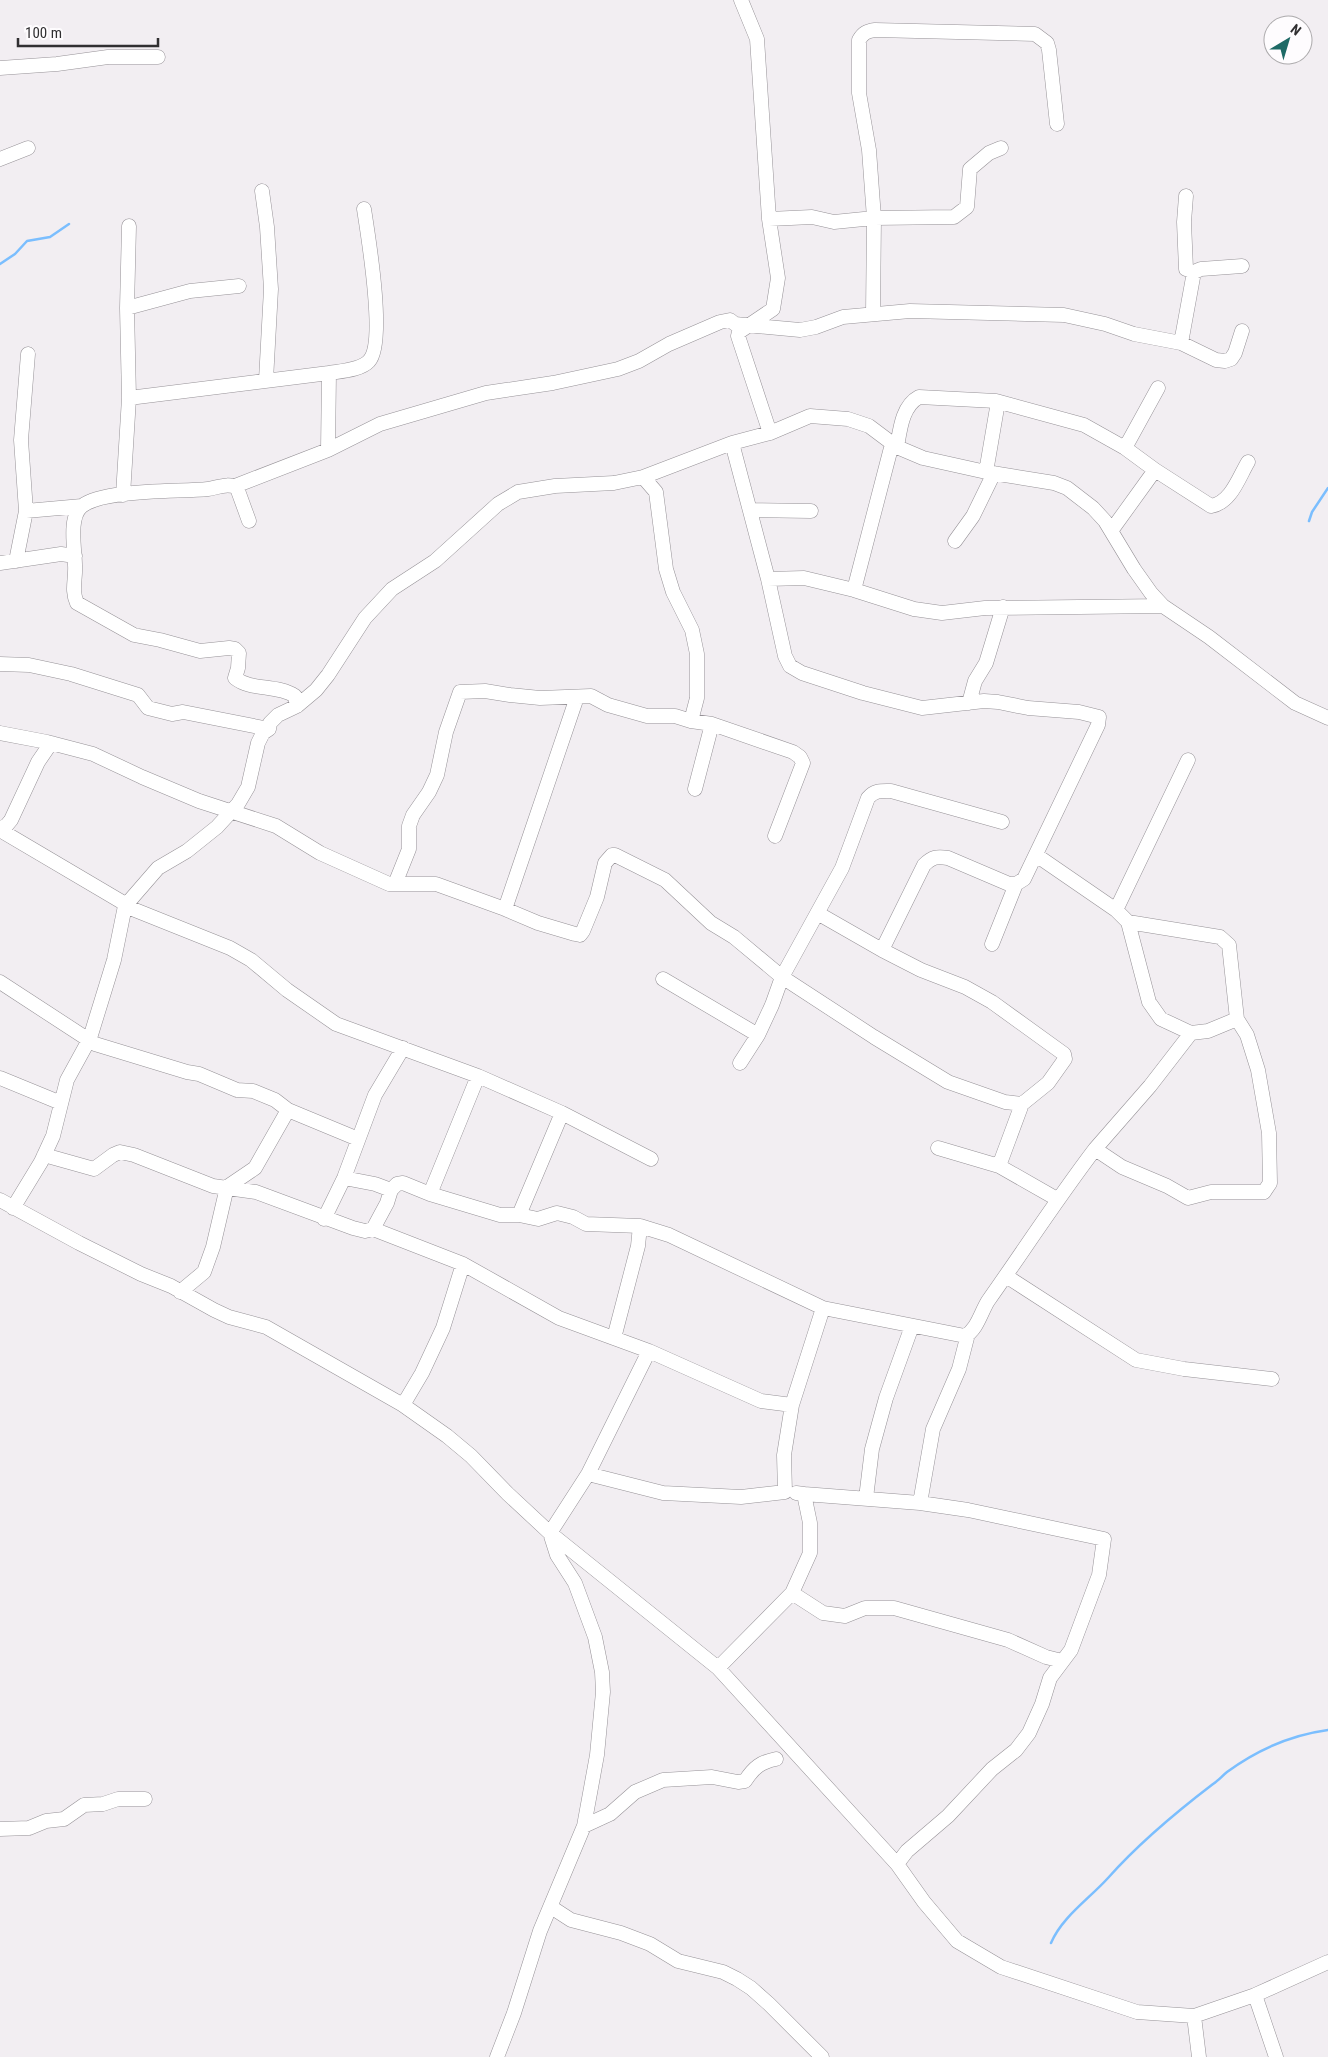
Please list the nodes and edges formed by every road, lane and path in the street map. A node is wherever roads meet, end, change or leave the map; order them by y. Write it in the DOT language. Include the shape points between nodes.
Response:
graph roads {
  1 [pos="741,0"];
  2 [pos="158,57"];
  3 [pos="0,68"];
  4 [pos="1058,124"];
  5 [pos="28,148"];
  6 [pos="1001,148"];
  7 [pos="0,159"];
  8 [pos="262,191"];
  9 [pos="1186,196"];
  10 [pos="364,209"];
  11 [pos="874,218"];
  12 [pos="769,219"];
  13 [pos="129,226"];
  14 [pos="1242,266"];
  15 [pos="1194,272"];
  16 [pos="239,286"];
  17 [pos="127,308"];
  18 [pos="873,314"];
  19 [pos="741,327"];
  20 [pos="1242,331"];
  21 [pos="1181,343"];
  22 [pos="28,354"];
  23 [pos="329,373"];
  24 [pos="266,380"];
  25 [pos="1158,388"];
  26 [pos="129,398"];
  27 [pos="998,402"];
  28 [pos="770,432"];
  29 [pos="732,443"];
  30 [pos="894,445"];
  31 [pos="1125,448"];
  32 [pos="328,450"];
  33 [pos="1248,462"];
  34 [pos="1155,470"];
  35 [pos="990,473"];
  36 [pos="644,477"];
  37 [pos="235,486"];
  38 [pos="123,495"];
  39 [pos="82,506"];
  40 [pos="750,510"];
  41 [pos="26,511"];
  42 [pos="811,511"];
  43 [pos="249,521"];
  44 [pos="1110,531"];
  45 [pos="955,541"];
  46 [pos="75,556"];
  47 [pos="16,561"];
  48 [pos="0,563"];
  49 [pos="768,579"];
  50 [pos="854,590"];
  51 [pos="1163,606"];
  52 [pos="1003,607"];
  53 [pos="0,664"];
  54 [pos="576,696"];
  55 [pos="969,703"];
  56 [pos="296,706"];
  57 [pos="1328,718"];
  58 [pos="691,721"];
  59 [pos="712,724"];
  60 [pos="269,728"];
  61 [pos="0,733"];
  62 [pos="50,743"];
  63 [pos="1188,760"];
  64 [pos="695,789"];
  65 [pos="232,810"];
  66 [pos="1002,822"];
  67 [pos="0,829"];
  68 [pos="775,836"];
  69 [pos="1036,855"];
  70 [pos="395,884"];
  71 [pos="1016,884"];
  72 [pos="124,906"];
  73 [pos="505,909"];
  74 [pos="1116,910"];
  75 [pos="819,914"];
  76 [pos="1128,922"];
  77 [pos="992,944"];
  78 [pos="882,950"];
  79 [pos="782,977"];
  80 [pos="664,978"];
  81 [pos="0,982"];
  82 [pos="1237,1019"];
  83 [pos="1191,1033"];
  84 [pos="758,1035"];
  85 [pos="88,1040"];
  86 [pos="403,1048"];
  87 [pos="740,1063"];
  88 [pos="478,1076"];
  89 [pos="0,1078"];
  90 [pos="61,1103"];
  91 [pos="1022,1104"];
  92 [pos="288,1110"];
  93 [pos="562,1113"];
  94 [pos="358,1139"];
  95 [pos="938,1148"];
  96 [pos="1095,1149"];
  97 [pos="44,1155"];
  98 [pos="651,1159"];
  99 [pos="999,1166"];
  100 [pos="344,1178"];
  101 [pos="227,1187"];
  102 [pos="391,1190"];
  103 [pos="430,1194"];
  104 [pos="1057,1199"];
  105 [pos="0,1200"];
  106 [pos="13,1208"];
  107 [pos="519,1215"];
  108 [pos="324,1219"];
  109 [pos="640,1226"];
  110 [pos="373,1229"];
  111 [pos="464,1264"];
  112 [pos="1006,1276"];
  113 [pos="180,1292"];
  114 [pos="823,1308"];
  115 [pos="912,1326"];
  116 [pos="968,1334"];
  117 [pos="614,1338"];
  118 [pos="649,1351"];
  119 [pos="1272,1379"];
  120 [pos="403,1405"];
  121 [pos="792,1405"];
  122 [pos="588,1474"];
  123 [pos="785,1492"];
  124 [pos="804,1494"];
  125 [pos="866,1498"];
  126 [pos="920,1503"];
  127 [pos="550,1533"];
  128 [pos="792,1592"];
  129 [pos="1062,1661"];
  130 [pos="718,1668"];
  131 [pos="776,1759"];
  132 [pos="145,1799"];
  133 [pos="584,1826"];
  134 [pos="0,1829"];
  135 [pos="897,1864"];
  136 [pos="551,1907"];
  137 [pos="1328,1962"];
  138 [pos="1255,1995"];
  139 [pos="1194,2016"];
  140 [pos="497,2057"];
  141 [pos="822,2057"];
  142 [pos="1199,2057"];
  143 [pos="1276,2057"];
  1 -- 12 [label="street" via="757,39"];
  2 -- 3 [label="street" via="108,57"];
  4 -- 11 [label="street" via="1049,50 1047,43 1035,34 867,31 859,40 859,93 869,150"];
  5 -- 7 [label="street"];
  6 -- 11 [label="street" via="989,153 970,169 966,207 954,217"];
  8 -- 24 [label="street" via="271,289"];
  9 -- 15 [label="street" via="1186,269"];
  10 -- 23 [label="street" via="376,292 374,349 371,360 364,365"];
  11 -- 12 [label="street" via="834,222 812,217"];
  11 -- 18 [label="street"];
  12 -- 19 [label="street" via="778,278 773,309"];
  13 -- 17 [label="street"];
  14 -- 15 [label="street"];
  15 -- 21 [label="street"];
  16 -- 17 [label="street" via="190,291"];
  17 -- 26 [label="street"];
  18 -- 19 [label="street" via="843,317 800,330"];
  18 -- 21 [label="street" via="910,311 1064,315"];
  19 -- 28 [label="street" via="739,341"];
  19 -- 32 [label="street" via="730,320 720,322 618,369 486,393 380,424"];
  20 -- 21 [label="street" via="1235,353 1225,361"];
  22 -- 41 [label="street" via="21,440"];
  23 -- 24 [label="street"];
  23 -- 32 [label="street"];
  24 -- 26 [label="street"];
  25 -- 31 [label="street"];
  26 -- 38 [label="street"];
  27 -- 30 [label="street" via="919,397 906,410"];
  27 -- 31 [label="street" via="1084,425"];
  27 -- 35 [label="street"];
  28 -- 29 [label="street"];
  28 -- 30 [label="street" via="810,416 830,416 869,426"];
  29 -- 36 [label="street"];
  29 -- 40 [label="street"];
  30 -- 35 [label="street" via="923,458"];
  30 -- 50 [label="street"];
  31 -- 34 [label="street"];
  32 -- 37 [label="street"];
  33 -- 34 [label="street" via="1231,493 1223,502 1211,506"];
  34 -- 44 [label="street"];
  35 -- 44 [label="street" via="1067,488 1093,508"];
  35 -- 45 [label="street" via="973,516"];
  36 -- 56 [label="street" via="614,483 533,489 518,492 498,504 435,561 392,589 380,601 316,690"];
  36 -- 58 [label="street" via="656,492 666,569 692,630 697,654 697,698"];
  37 -- 38 [label="street"];
  37 -- 43 [label="street"];
  38 -- 39 [label="street"];
  39 -- 41 [label="street"];
  39 -- 46 [label="street" via="73,532"];
  40 -- 42 [label="street"];
  40 -- 49 [label="street"];
  41 -- 47 [label="street"];
  44 -- 51 [label="street"];
  46 -- 47 [label="street" via="61,554"];
  46 -- 56 [label="street" via="73,590 77,603 134,635 200,651 235,649 239,653 235,678 240,682 289,692 295,696"];
  47 -- 48 [label="street"];
  49 -- 50 [label="street" via="804,578"];
  49 -- 55 [label="street" via="790,666 863,693 922,708"];
  50 -- 52 [label="street" via="914,609 942,613"];
  51 -- 52 [label="street"];
  51 -- 57 [label="street" via="1295,703"];
  52 -- 55 [label="street" via="986,663 974,681"];
  53 -- 60 [label="street" via="29,664 71,674 138,695 148,708 172,714 183,712"];
  54 -- 58 [label="street" via="591,696 608,705 647,716 675,716"];
  54 -- 70 [label="street" via="529,697 475,690 460,692 446,732 437,775 409,826 409,849"];
  54 -- 73 [label="street"];
  55 -- 69 [label="street" via="1010,703 1099,717"];
  56 -- 60 [label="street" via="278,715"];
  58 -- 59 [label="street"];
  59 -- 64 [label="street"];
  59 -- 68 [label="street" via="800,757 802,763"];
  60 -- 65 [label="street" via="258,743 244,797"];
  61 -- 62 [label="street"];
  62 -- 65 [label="street" via="93,754 199,800"];
  62 -- 67 [label="street" via="11,820"];
  63 -- 74 [label="street"];
  65 -- 70 [label="street" via="276,826 320,853 378,880"];
  65 -- 72 [label="street" via="187,851 158,868"];
  66 -- 75 [label="street" via="891,791 872,793 842,868"];
  67 -- 72 [label="street"];
  69 -- 71 [label="street" via="1024,879"];
  69 -- 74 [label="street"];
  70 -- 73 [label="street" via="436,884"];
  71 -- 77 [label="street"];
  71 -- 78 [label="street" via="948,858 938,856 930,859 924,865"];
  72 -- 85 [label="street" via="114,960"];
  72 -- 86 [label="street" via="230,948 336,1024"];
  73 -- 79 [label="street" via="538,924 580,934 591,914 605,863 615,855 665,880 710,923 734,937"];
  74 -- 76 [label="street"];
  75 -- 78 [label="street"];
  75 -- 79 [label="street"];
  76 -- 82 [label="street" via="1220,937 1226,941 1230,945"];
  76 -- 83 [label="street" via="1148,1002 1161,1019"];
  78 -- 91 [label="street" via="992,1002 1064,1054 1065,1059 1048,1083"];
  79 -- 84 [label="street"];
  79 -- 91 [label="street" via="948,1082 1005,1102"];
  80 -- 84 [label="street"];
  81 -- 85 [label="street"];
  82 -- 83 [label="street" via="1208,1031"];
  82 -- 96 [label="street" via="1258,1070 1269,1133 1268,1188 1258,1193 1211,1192 1188,1198 1122,1167"];
  83 -- 96 [label="street"];
  84 -- 87 [label="street"];
  85 -- 90 [label="street" via="67,1080"];
  85 -- 92 [label="street" via="200,1074 237,1090 253,1091 275,1100"];
  86 -- 88 [label="street"];
  86 -- 94 [label="street" via="375,1095"];
  88 -- 93 [label="street"];
  88 -- 103 [label="street"];
  89 -- 90 [label="street"];
  90 -- 97 [label="street" via="53,1136"];
  91 -- 99 [label="street"];
  92 -- 94 [label="street"];
  92 -- 101 [label="street" via="255,1168"];
  93 -- 98 [label="street"];
  93 -- 107 [label="street"];
  94 -- 100 [label="street"];
  95 -- 99 [label="street"];
  96 -- 104 [label="street"];
  97 -- 101 [label="street" via="94,1169 120,1152 213,1186"];
  97 -- 106 [label="street"];
  99 -- 104 [label="street"];
  100 -- 102 [label="street"];
  100 -- 108 [label="street"];
  101 -- 108 [label="street" via="256,1192"];
  101 -- 113 [label="street" via="204,1272"];
  102 -- 103 [label="street" via="403,1183"];
  102 -- 110 [label="street"];
  103 -- 107 [label="street" via="500,1215"];
  104 -- 112 [label="street"];
  105 -- 106 [label="street"];
  106 -- 113 [label="street"];
  107 -- 109 [label="street" via="538,1219 558,1213 586,1224"];
  108 -- 110 [label="street" via="365,1231"];
  109 -- 114 [label="street" via="669,1235"];
  109 -- 117 [label="street" via="638,1246"];
  110 -- 111 [label="street"];
  111 -- 117 [label="street" via="559,1318"];
  111 -- 120 [label="street" via="443,1328"];
  112 -- 116 [label="street"];
  112 -- 119 [label="street" via="1136,1360"];
  113 -- 120 [label="street" via="229,1317 266,1327"];
  114 -- 115 [label="street"];
  114 -- 121 [label="street"];
  115 -- 116 [label="street" via="957,1335"];
  115 -- 125 [label="street" via="874,1441"];
  116 -- 126 [label="street" via="959,1369 933,1429"];
  117 -- 118 [label="street"];
  118 -- 121 [label="street" via="761,1401"];
  118 -- 122 [label="street"];
  120 -- 127 [label="street" via="471,1456"];
  121 -- 123 [label="street" via="784,1455"];
  122 -- 123 [label="street" via="663,1493 741,1497"];
  122 -- 127 [label="street"];
  123 -- 124 [label="street"];
  124 -- 125 [label="street"];
  124 -- 128 [label="street" via="810,1523 810,1553"];
  125 -- 126 [label="street"];
  126 -- 129 [label="street" via="1104,1539 1099,1575 1071,1650"];
  127 -- 130 [label="street"];
  127 -- 133 [label="street" via="557,1555 575,1583 595,1637 602,1672 597,1755"];
  128 -- 129 [label="street" via="823,1612 846,1616 865,1608 894,1608 1008,1640"];
  128 -- 130 [label="street"];
  129 -- 135 [label="street" via="1050,1678 1029,1732 1016,1750 992,1769"];
  130 -- 135 [label="street"];
  131 -- 133 [label="street" via="754,1768 745,1781 712,1777 663,1780 635,1792 610,1814"];
  132 -- 134 [label="street" via="118,1799 84,1805 64,1819 46,1821 29,1828"];
  133 -- 136 [label="street"];
  135 -- 139 [label="street" via="957,1941 1001,1967 1137,2012"];
  136 -- 140 [label="street"];
  136 -- 141 [label="street" via="571,1920 650,1944 678,1961 737,1978 769,2004"];
  137 -- 138 [label="street"];
  138 -- 139 [label="street"];
  138 -- 143 [label="street"];
  139 -- 142 [label="street"];
}
